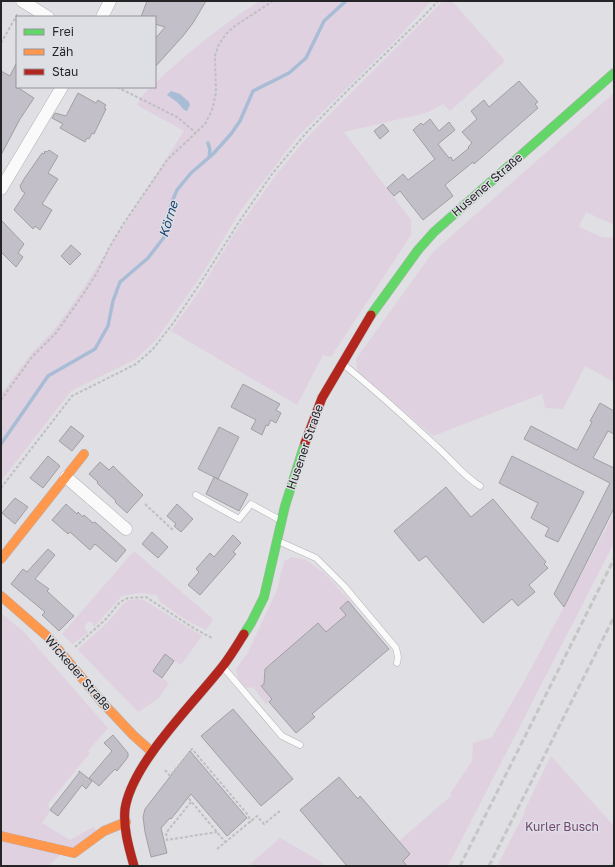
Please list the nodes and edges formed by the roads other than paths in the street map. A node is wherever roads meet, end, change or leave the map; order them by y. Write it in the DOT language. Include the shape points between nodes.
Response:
graph roads {
  1 [pos="110,1"];
  2 [pos="23,2"];
  3 [pos="46,16"];
  4 [pos="102,16"];
  5 [pos="614,73"];
  6 [pos="61,88"];
  7 [pos="1,189"];
  8 [pos="342,363"];
  9 [pos="84,454"];
  10 [pos="66,477"];
  11 [pos="480,486"];
  12 [pos="196,494"];
  13 [pos="282,521"];
  14 [pos="126,529"];
  15 [pos="277,540"];
  16 [pos="1,559"];
  17 [pos="1,596"];
  18 [pos="397,663"];
  19 [pos="222,666"];
  20 [pos="300,746"];
  21 [pos="152,752"];
  22 [pos="126,822"];
  23 [pos="1,836"];
  24 [pos="134,866"];
  1 -- 4 [label="street"];
  2 -- 3 [label="street"];
  5 -- 8 [label="street, Husener Straße" via="434,232 370,317"];
  6 -- 7 [label="street"];
  8 -- 11 [label="lane" via="407,419 466,477"];
  8 -- 13 [label="street, Husener Straße" via="322,398 310,427"];
  9 -- 10 [label="street"];
  10 -- 14 [label="street"];
  10 -- 16 [label="street"];
  12 -- 13 [label="lane" via="239,520 251,504"];
  13 -- 15 [label="street, Husener Straße"];
  15 -- 18 [label="lane" via="316,558 332,573 396,648"];
  15 -- 19 [label="street, Husener Straße" via="264,597 251,623"];
  17 -- 21 [label="street, Wickeder Straße" via="48,637 101,701"];
  19 -- 20 [label="lane" via="282,736"];
  19 -- 21 [label="street, Husener Straße"];
  21 -- 22 [label="street, Husener Straße" via="128,798"];
  22 -- 23 [label="street" via="101,831 74,853"];
  22 -- 24 [label="street, Husener Straße"];
}
